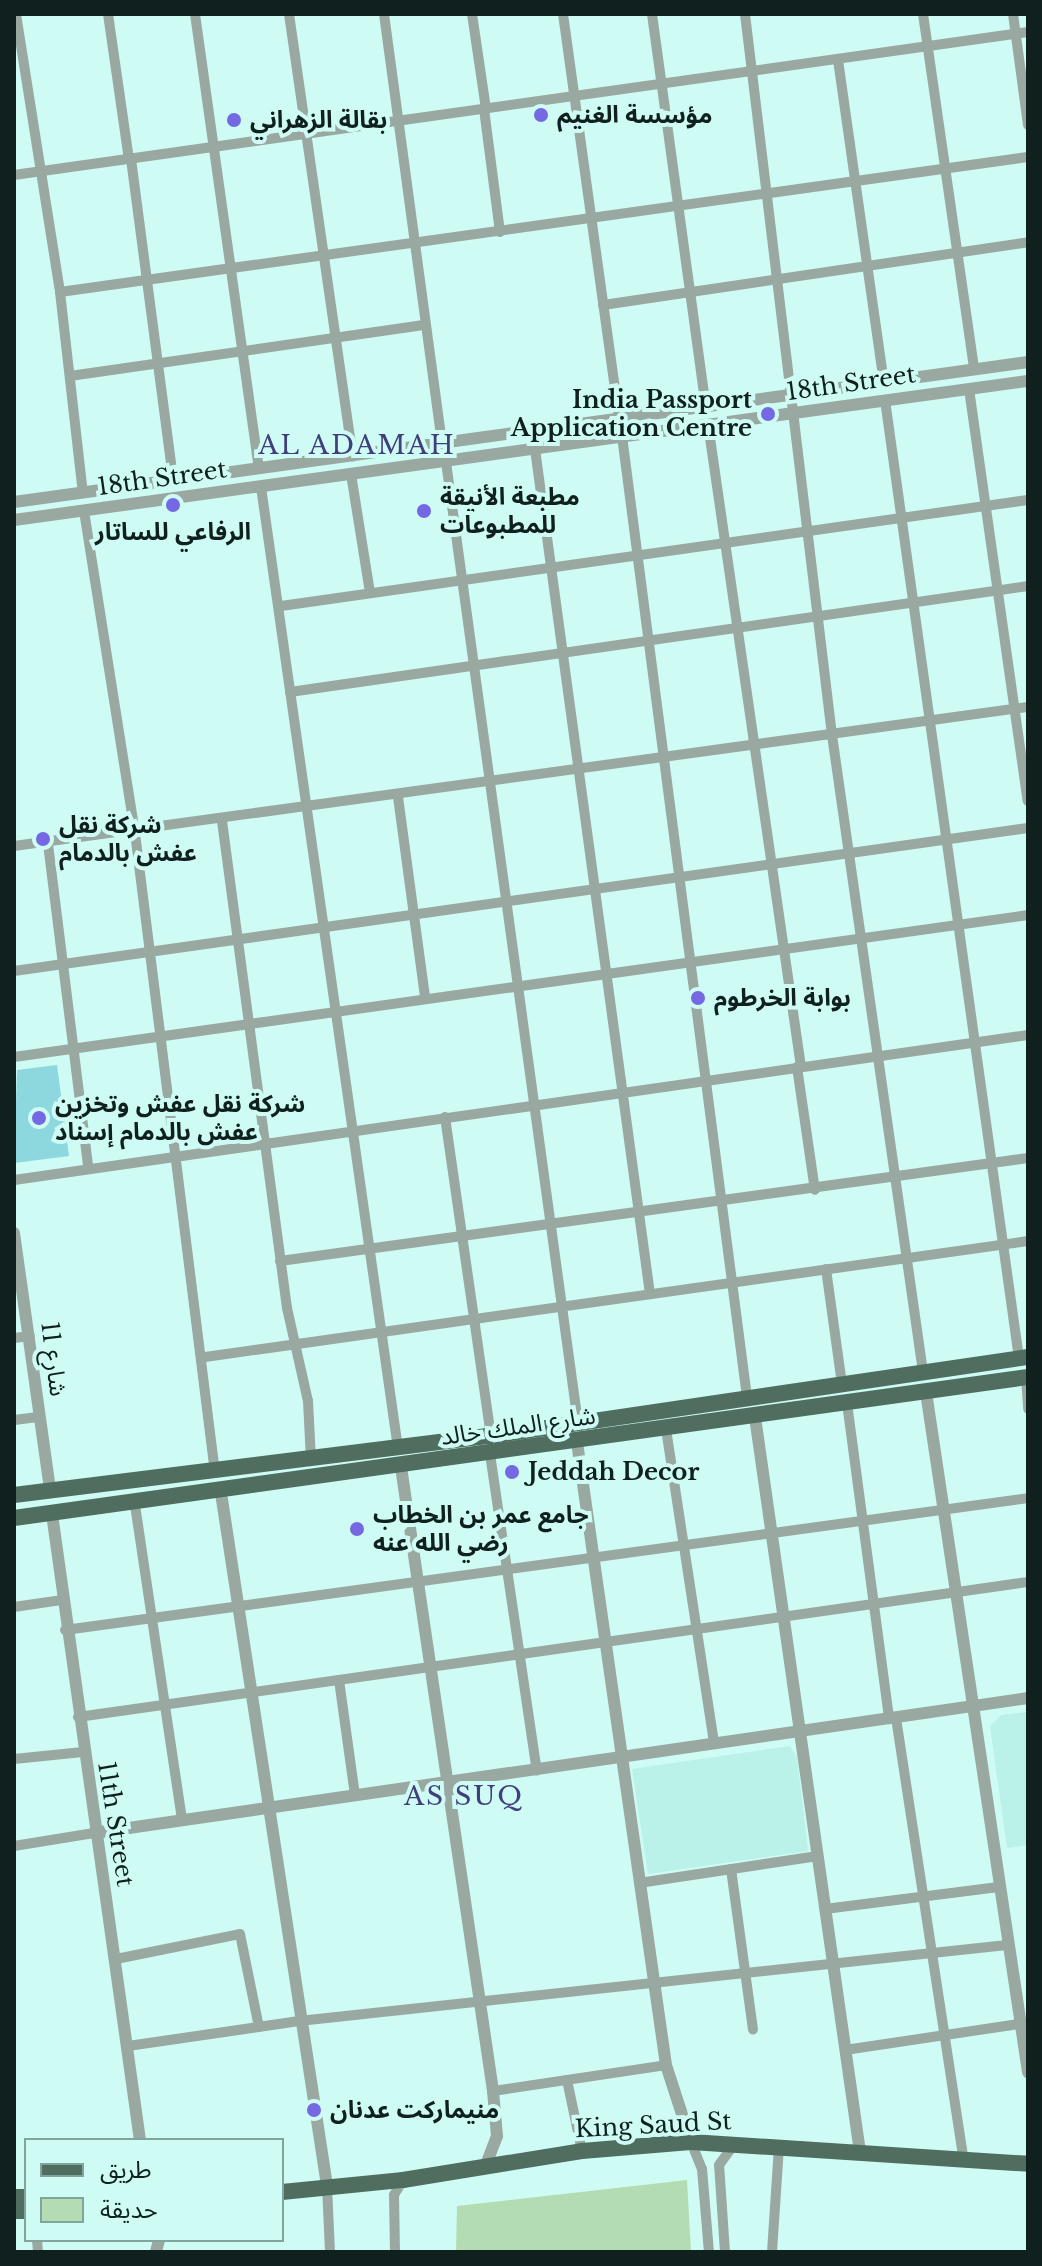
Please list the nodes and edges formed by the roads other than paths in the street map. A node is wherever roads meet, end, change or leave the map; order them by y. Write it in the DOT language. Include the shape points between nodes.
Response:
graph roads {
  1 [pos="16,14"];
  2 [pos="108,14"];
  3 [pos="195,14"];
  4 [pos="289,14"];
  5 [pos="384,14"];
  6 [pos="472,14"];
  7 [pos="563,14"];
  8 [pos="652,14"];
  9 [pos="745,14"];
  10 [pos="923,14"];
  11 [pos="1013,14"];
  12 [pos="1028,32"];
  13 [pos="1016,34"];
  14 [pos="927,47"];
  15 [pos="838,60"];
  16 [pos="753,72"];
  17 [pos="662,86"];
  18 [pos="575,97"];
  19 [pos="485,109"];
  20 [pos="397,122"];
  21 [pos="1028,125"];
  22 [pos="306,135"];
  23 [pos="213,147"];
  24 [pos="1028,157"];
  25 [pos="130,159"];
  26 [pos="945,168"];
  27 [pos="41,172"];
  28 [pos="14,175"];
  29 [pos="856,180"];
  30 [pos="770,194"];
  31 [pos="678,206"];
  32 [pos="591,217"];
  33 [pos="500,232"];
  34 [pos="1028,242"];
  35 [pos="414,245"];
  36 [pos="958,254"];
  37 [pos="322,259"];
  38 [pos="868,265"];
  39 [pos="230,269"];
  40 [pos="780,279"];
  41 [pos="146,281"];
  42 [pos="60,292"];
  43 [pos="690,292"];
  44 [pos="603,305"];
  45 [pos="425,325"];
  46 [pos="335,338"];
  47 [pos="243,353"];
  48 [pos="1028,362"];
  49 [pos="157,365"];
  50 [pos="974,369"];
  51 [pos="70,376"];
  52 [pos="1028,381"];
  53 [pos="884,383"];
  54 [pos="969,389"];
  55 [pos="796,394"];
  56 [pos="885,400"];
  57 [pos="706,407"];
  58 [pos="797,412"];
  59 [pos="619,419"];
  60 [pos="708,424"];
  61 [pos="622,436"];
  62 [pos="442,443"];
  63 [pos="535,449"];
  64 [pos="353,456"];
  65 [pos="446,462"];
  66 [pos="259,469"];
  67 [pos="351,474"];
  68 [pos="173,480"];
  69 [pos="261,487"];
  70 [pos="83,493"];
  71 [pos="1028,500"];
  72 [pos="14,502"];
  73 [pos="986,506"];
  74 [pos="84,511"];
  75 [pos="901,518"];
  76 [pos="14,520"];
  77 [pos="808,531"];
  78 [pos="724,543"];
  79 [pos="639,554"];
  80 [pos="547,564"];
  81 [pos="462,580"];
  82 [pos="1028,586"];
  83 [pos="998,589"];
  84 [pos="370,592"];
  85 [pos="913,601"];
  86 [pos="281,606"];
  87 [pos="818,615"];
  88 [pos="738,625"];
  89 [pos="648,639"];
  90 [pos="558,652"];
  91 [pos="472,666"];
  92 [pos="290,692"];
  93 [pos="1028,707"];
  94 [pos="1016,709"];
  95 [pos="933,722"];
  96 [pos="832,735"];
  97 [pos="754,747"];
  98 [pos="662,759"];
  99 [pos="578,771"];
  100 [pos="487,786"];
  101 [pos="398,797"];
  102 [pos="1028,801"];
  103 [pos="304,810"];
  104 [pos="222,821"];
  105 [pos="1028,828"];
  106 [pos="135,833"];
  107 [pos="948,839"];
  108 [pos="48,844"];
  109 [pos="14,846"];
  110 [pos="851,854"];
  111 [pos="771,865"];
  112 [pos="677,877"];
  113 [pos="593,890"];
  114 [pos="505,904"];
  115 [pos="1028,915"];
  116 [pos="414,917"];
  117 [pos="960,923"];
  118 [pos="325,927"];
  119 [pos="864,936"];
  120 [pos="237,941"];
  121 [pos="781,947"];
  122 [pos="146,952"];
  123 [pos="688,961"];
  124 [pos="64,965"];
  125 [pos="14,971"];
  126 [pos="604,971"];
  127 [pos="516,984"];
  128 [pos="425,998"];
  129 [pos="336,1010"];
  130 [pos="250,1023"];
  131 [pos="1028,1035"];
  132 [pos="157,1036"];
  133 [pos="978,1042"];
  134 [pos="73,1050"];
  135 [pos="880,1056"];
  136 [pos="14,1057"];
  137 [pos="799,1067"];
  138 [pos="703,1080"];
  139 [pos="621,1091"];
  140 [pos="533,1104"];
  141 [pos="445,1117"];
  142 [pos="352,1130"];
  143 [pos="266,1141"];
  144 [pos="175,1153"];
  145 [pos="1028,1158"];
  146 [pos="995,1165"];
  147 [pos="88,1166"];
  148 [pos="897,1178"];
  149 [pos="14,1180"];
  150 [pos="815,1190"];
  151 [pos="720,1201"];
  152 [pos="638,1211"];
  153 [pos="548,1223"];
  154 [pos="14,1233"];
  155 [pos="459,1236"];
  156 [pos="1028,1241"];
  157 [pos="1004,1244"];
  158 [pos="373,1248"];
  159 [pos="908,1258"];
  160 [pos="280,1261"];
  161 [pos="826,1269"];
  162 [pos="731,1283"];
  163 [pos="650,1294"];
  164 [pos="559,1308"];
  165 [pos="473,1317"];
  166 [pos="383,1332"];
  167 [pos="30,1336"];
  168 [pos="14,1338"];
  169 [pos="296,1344"];
  170 [pos="205,1357"];
  171 [pos="1024,1358"];
  172 [pos="923,1372"];
  173 [pos="1026,1377"];
  174 [pos="842,1384"];
  175 [pos="926,1392"];
  176 [pos="747,1397"];
  177 [pos="847,1403"];
  178 [pos="1028,1409"];
  179 [pos="40,1417"];
  180 [pos="755,1417"];
  181 [pos="14,1420"];
  182 [pos="578,1423"];
  183 [pos="666,1429"];
  184 [pos="491,1436"];
  185 [pos="577,1442"];
  186 [pos="398,1448"];
  187 [pos="490,1454"];
  188 [pos="311,1460"];
  189 [pos="401,1467"];
  190 [pos="215,1473"];
  191 [pos="50,1490"];
  192 [pos="221,1493"];
  193 [pos="14,1495"];
  194 [pos="1028,1498"];
  195 [pos="135,1505"];
  196 [pos="943,1510"];
  197 [pos="52,1514"];
  198 [pos="14,1518"];
  199 [pos="864,1522"];
  200 [pos="772,1536"];
  201 [pos="684,1547"];
  202 [pos="594,1559"];
  203 [pos="507,1572"];
  204 [pos="418,1582"];
  205 [pos="1028,1582"];
  206 [pos="955,1592"];
  207 [pos="62,1600"];
  208 [pos="873,1604"];
  209 [pos="237,1605"];
  210 [pos="14,1607"];
  211 [pos="152,1617"];
  212 [pos="784,1617"];
  213 [pos="65,1630"];
  214 [pos="696,1630"];
  215 [pos="605,1643"];
  216 [pos="518,1656"];
  217 [pos="431,1668"];
  218 [pos="339,1680"];
  219 [pos="249,1692"];
  220 [pos="1028,1698"];
  221 [pos="165,1704"];
  222 [pos="972,1706"];
  223 [pos="78,1717"];
  224 [pos="893,1718"];
  225 [pos="800,1732"];
  226 [pos="714,1743"];
  227 [pos="83,1752"];
  228 [pos="621,1758"];
  229 [pos="14,1759"];
  230 [pos="537,1771"];
  231 [pos="447,1781"];
  232 [pos="355,1795"];
  233 [pos="266,1807"];
  234 [pos="182,1819"];
  235 [pos="94,1833"];
  236 [pos="14,1846"];
  237 [pos="818,1856"];
  238 [pos="731,1869"];
  239 [pos="639,1883"];
  240 [pos="999,1887"];
  241 [pos="922,1897"];
  242 [pos="825,1909"];
  243 [pos="1007,1945"];
  244 [pos="930,1954"];
  245 [pos="116,1959"];
  246 [pos="834,1965"];
  247 [pos="745,1973"];
  248 [pos="653,1984"];
  249 [pos="482,2006"];
  250 [pos="299,2021"];
  251 [pos="1019,2024"];
  252 [pos="259,2027"];
  253 [pos="753,2030"];
  254 [pos="943,2035"];
  255 [pos="128,2046"];
  256 [pos="845,2050"];
  257 [pos="666,2065"];
  258 [pos="1028,2072"];
  259 [pos="567,2080"];
  260 [pos="493,2091"];
  261 [pos="140,2138"];
  262 [pos="691,2142"];
  263 [pos="735,2144"];
  264 [pos="779,2146"];
  265 [pos="582,2151"];
  266 [pos="860,2152"];
  267 [pos="964,2160"];
  268 [pos="1028,2164"];
  269 [pos="485,2167"];
  270 [pos="403,2180"];
  271 [pos="327,2186"];
  272 [pos="284,2192"];
  273 [pos="330,2252"];
  274 [pos="395,2252"];
  275 [pos="709,2252"];
  276 [pos="725,2252"];
  277 [pos="772,2252"];
  1 -- 27 [label="street"];
  2 -- 25 [label="street"];
  3 -- 23 [label="street"];
  4 -- 22 [label="street"];
  5 -- 20 [label="street"];
  6 -- 19 [label="street"];
  7 -- 18 [label="street"];
  8 -- 17 [label="street"];
  9 -- 16 [label="street"];
  10 -- 14 [label="street"];
  11 -- 13 [label="street"];
  12 -- 13 [label="street"];
  13 -- 14 [label="street"];
  13 -- 21 [label="street"];
  14 -- 15 [label="street"];
  14 -- 26 [label="street"];
  15 -- 16 [label="street"];
  15 -- 29 [label="street"];
  16 -- 17 [label="street"];
  16 -- 30 [label="street"];
  17 -- 18 [label="street"];
  17 -- 31 [label="street"];
  18 -- 19 [label="street"];
  18 -- 32 [label="street"];
  19 -- 20 [label="street"];
  19 -- 33 [label="street"];
  20 -- 22 [label="street"];
  20 -- 35 [label="street"];
  22 -- 23 [label="street"];
  22 -- 37 [label="street"];
  23 -- 25 [label="street"];
  23 -- 39 [label="street"];
  24 -- 26 [label="street"];
  25 -- 27 [label="street"];
  25 -- 41 [label="street"];
  26 -- 29 [label="street"];
  26 -- 36 [label="street"];
  27 -- 28 [label="street"];
  27 -- 42 [label="street"];
  29 -- 30 [label="street"];
  29 -- 38 [label="street"];
  30 -- 31 [label="street"];
  30 -- 40 [label="street"];
  31 -- 32 [label="street"];
  31 -- 43 [label="street"];
  32 -- 33 [label="street"];
  32 -- 44 [label="street"];
  33 -- 35 [label="street"];
  34 -- 36 [label="street"];
  35 -- 37 [label="street"];
  35 -- 45 [label="street"];
  36 -- 38 [label="street"];
  36 -- 50 [label="street"];
  37 -- 39 [label="street"];
  37 -- 46 [label="street"];
  38 -- 40 [label="street"];
  38 -- 53 [label="street"];
  39 -- 41 [label="street"];
  39 -- 47 [label="street"];
  40 -- 43 [label="street"];
  40 -- 55 [label="street"];
  41 -- 42 [label="street"];
  41 -- 49 [label="street"];
  42 -- 51 [label="street"];
  43 -- 44 [label="street"];
  43 -- 57 [label="street"];
  44 -- 59 [label="street"];
  45 -- 46 [label="street"];
  45 -- 62 [label="street"];
  46 -- 47 [label="street"];
  46 -- 64 [label="street"];
  47 -- 49 [label="street"];
  47 -- 66 [label="street"];
  48 -- 50 [label="street"];
  49 -- 51 [label="street"];
  49 -- 68 [label="street"];
  50 -- 53 [label="street"];
  51 -- 70 [label="street"];
  52 -- 54 [label="street, 18th Street"];
  53 -- 55 [label="street"];
  54 -- 56 [label="street, 18th Street"];
  54 -- 73 [label="street"];
  55 -- 57 [label="street"];
  55 -- 58 [label="street"];
  56 -- 58 [label="street, 18th Street"];
  56 -- 75 [label="street"];
  57 -- 59 [label="street"];
  58 -- 60 [label="street, 18th Street"];
  58 -- 77 [label="street"];
  59 -- 62 [label="street"];
  60 -- 61 [label="street, 18th Street"];
  60 -- 78 [label="street"];
  61 -- 63 [label="street, 18th Street"];
  61 -- 79 [label="street"];
  62 -- 64 [label="street"];
  63 -- 65 [label="street, 18th Street"];
  63 -- 80 [label="street"];
  64 -- 66 [label="street"];
  65 -- 67 [label="street, 18th Street"];
  65 -- 81 [label="street"];
  66 -- 68 [label="street"];
  67 -- 69 [label="street, 18th Street"];
  67 -- 84 [label="street"];
  68 -- 70 [label="street"];
  69 -- 74 [label="street, 18th Street"];
  69 -- 86 [label="street"];
  70 -- 72 [label="street"];
  71 -- 73 [label="street"];
  73 -- 75 [label="street"];
  73 -- 83 [label="street"];
  74 -- 76 [label="street, 18th Street"];
  74 -- 106 [label="street"];
  75 -- 77 [label="street"];
  75 -- 85 [label="street"];
  77 -- 78 [label="street"];
  77 -- 87 [label="street"];
  78 -- 79 [label="street"];
  78 -- 88 [label="street"];
  79 -- 80 [label="street"];
  79 -- 89 [label="street"];
  80 -- 81 [label="street"];
  80 -- 90 [label="street"];
  81 -- 84 [label="street"];
  81 -- 91 [label="street"];
  82 -- 83 [label="street"];
  83 -- 85 [label="street"];
  83 -- 94 [label="street"];
  84 -- 86 [label="street"];
  85 -- 87 [label="street"];
  85 -- 95 [label="street"];
  86 -- 92 [label="street"];
  87 -- 88 [label="street"];
  87 -- 96 [label="street"];
  88 -- 89 [label="street"];
  88 -- 97 [label="street"];
  89 -- 90 [label="street"];
  89 -- 98 [label="street"];
  90 -- 91 [label="street"];
  90 -- 99 [label="street"];
  91 -- 92 [label="street"];
  91 -- 100 [label="street"];
  92 -- 103 [label="street"];
  93 -- 94 [label="street"];
  94 -- 95 [label="street"];
  94 -- 102 [label="street"];
  95 -- 96 [label="street"];
  95 -- 107 [label="street"];
  96 -- 97 [label="street"];
  96 -- 110 [label="street"];
  97 -- 98 [label="street"];
  97 -- 111 [label="street"];
  98 -- 99 [label="street"];
  98 -- 112 [label="street"];
  99 -- 100 [label="street"];
  99 -- 113 [label="street"];
  100 -- 101 [label="street"];
  100 -- 114 [label="street"];
  101 -- 103 [label="street"];
  101 -- 116 [label="street"];
  103 -- 104 [label="street"];
  103 -- 118 [label="street"];
  104 -- 106 [label="street"];
  104 -- 120 [label="street"];
  105 -- 107 [label="street"];
  106 -- 108 [label="street"];
  106 -- 122 [label="street"];
  107 -- 110 [label="street"];
  107 -- 117 [label="street"];
  108 -- 109 [label="street"];
  108 -- 124 [label="street"];
  110 -- 111 [label="street"];
  110 -- 119 [label="street"];
  111 -- 112 [label="street"];
  111 -- 121 [label="street"];
  112 -- 113 [label="street"];
  112 -- 123 [label="street"];
  113 -- 114 [label="street"];
  113 -- 126 [label="street"];
  114 -- 116 [label="street"];
  114 -- 127 [label="street"];
  115 -- 117 [label="street"];
  116 -- 118 [label="street"];
  116 -- 128 [label="street"];
  117 -- 119 [label="street"];
  117 -- 133 [label="street"];
  118 -- 120 [label="street"];
  118 -- 129 [label="street"];
  119 -- 121 [label="street"];
  119 -- 135 [label="street"];
  120 -- 122 [label="street"];
  120 -- 130 [label="street"];
  121 -- 123 [label="street"];
  121 -- 137 [label="street"];
  122 -- 124 [label="street"];
  122 -- 132 [label="street"];
  123 -- 126 [label="street"];
  123 -- 138 [label="street"];
  124 -- 125 [label="street"];
  124 -- 134 [label="street"];
  126 -- 127 [label="street"];
  126 -- 139 [label="street"];
  127 -- 128 [label="street"];
  127 -- 140 [label="street"];
  128 -- 129 [label="street"];
  129 -- 130 [label="street"];
  129 -- 142 [label="street"];
  130 -- 132 [label="street"];
  130 -- 143 [label="street"];
  131 -- 133 [label="street"];
  132 -- 134 [label="street"];
  132 -- 144 [label="street"];
  133 -- 135 [label="street"];
  133 -- 146 [label="street"];
  134 -- 136 [label="street"];
  134 -- 147 [label="street"];
  135 -- 137 [label="street"];
  135 -- 148 [label="street"];
  137 -- 138 [label="street"];
  137 -- 150 [label="street"];
  138 -- 139 [label="street"];
  138 -- 151 [label="street"];
  139 -- 140 [label="street"];
  139 -- 152 [label="street"];
  140 -- 141 [label="street"];
  140 -- 153 [label="street"];
  141 -- 142 [label="street"];
  141 -- 155 [label="street"];
  142 -- 143 [label="street"];
  142 -- 158 [label="street"];
  143 -- 144 [label="street"];
  143 -- 160 [label="street"];
  144 -- 147 [label="street"];
  144 -- 170 [label="street"];
  145 -- 146 [label="street"];
  146 -- 148 [label="street"];
  146 -- 157 [label="street"];
  147 -- 149 [label="street"];
  148 -- 150 [label="street"];
  148 -- 159 [label="street"];
  150 -- 151 [label="street"];
  151 -- 152 [label="street"];
  151 -- 162 [label="street"];
  152 -- 153 [label="street"];
  152 -- 163 [label="street"];
  153 -- 155 [label="street"];
  153 -- 164 [label="street"];
  154 -- 167 [label="street, شارع 11"];
  155 -- 158 [label="street"];
  155 -- 165 [label="street"];
  156 -- 157 [label="street"];
  157 -- 159 [label="street"];
  157 -- 171 [label="street"];
  158 -- 160 [label="street"];
  158 -- 166 [label="street"];
  159 -- 161 [label="street"];
  159 -- 172 [label="street"];
  160 -- 169 [label="street"];
  161 -- 162 [label="street"];
  161 -- 174 [label="street"];
  162 -- 163 [label="street"];
  162 -- 176 [label="street"];
  163 -- 164 [label="street"];
  164 -- 165 [label="street"];
  164 -- 182 [label="street"];
  165 -- 166 [label="street"];
  165 -- 184 [label="street"];
  166 -- 169 [label="street"];
  166 -- 186 [label="street"];
  167 -- 168 [label="street"];
  167 -- 179 [label="street, شارع 11"];
  169 -- 170 [label="street"];
  169 -- 188 [label="street"];
  170 -- 190 [label="street"];
  171 -- 172 [label="main road, شارع الملك خالد"];
  172 -- 174 [label="main road, شارع الملك خالد"];
  173 -- 175 [label="main road, شارع الملك خالد"];
  173 -- 178 [label="street"];
  174 -- 176 [label="main road, شارع الملك خالد"];
  175 -- 177 [label="main road, شارع الملك خالد"];
  175 -- 196 [label="street"];
  176 -- 182 [label="main road, شارع الملك خالد"];
  177 -- 180 [label="main road, شارع الملك خالد"];
  177 -- 199 [label="street"];
  179 -- 181 [label="street"];
  179 -- 191 [label="street, شارع 11"];
  180 -- 183 [label="main road, شارع الملك خالد"];
  180 -- 200 [label="street"];
  182 -- 184 [label="main road, شارع الملك خالد"];
  183 -- 185 [label="main road, شارع الملك خالد"];
  183 -- 201 [label="street"];
  184 -- 186 [label="main road, شارع الملك خالد"];
  185 -- 187 [label="main road, شارع الملك خالد"];
  185 -- 202 [label="street"];
  186 -- 188 [label="main road, شارع الملك خالد"];
  187 -- 189 [label="main road, شارع الملك خالد"];
  187 -- 203 [label="street"];
  188 -- 190 [label="main road, شارع الملك خالد"];
  189 -- 192 [label="main road, شارع الملك خالد"];
  189 -- 204 [label="street"];
  190 -- 191 [label="main road, شارع الملك خالد"];
  191 -- 193 [label="main road, شارع الملك خالد"];
  191 -- 197 [label="main road"];
  192 -- 195 [label="main road, شارع الملك خالد"];
  192 -- 209 [label="street"];
  194 -- 196 [label="street"];
  195 -- 197 [label="main road, شارع الملك خالد"];
  195 -- 211 [label="street"];
  196 -- 199 [label="street"];
  196 -- 206 [label="street"];
  197 -- 198 [label="main road, شارع الملك خالد"];
  197 -- 207 [label="street, 11th Street"];
  199 -- 200 [label="street"];
  199 -- 208 [label="street"];
  200 -- 201 [label="street"];
  200 -- 212 [label="street"];
  201 -- 202 [label="street"];
  201 -- 214 [label="street"];
  202 -- 203 [label="street"];
  202 -- 215 [label="street"];
  203 -- 204 [label="street"];
  203 -- 216 [label="street"];
  204 -- 209 [label="street"];
  204 -- 217 [label="street"];
  205 -- 206 [label="street"];
  206 -- 208 [label="street"];
  206 -- 222 [label="street"];
  207 -- 210 [label="street"];
  207 -- 213 [label="street, 11th Street"];
  208 -- 212 [label="street"];
  208 -- 224 [label="street"];
  209 -- 211 [label="street"];
  209 -- 219 [label="street"];
  211 -- 213 [label="street"];
  211 -- 221 [label="street"];
  212 -- 214 [label="street"];
  212 -- 225 [label="street"];
  213 -- 223 [label="street, 11th Street"];
  214 -- 215 [label="street"];
  214 -- 226 [label="street"];
  215 -- 216 [label="street"];
  215 -- 228 [label="street"];
  216 -- 217 [label="street"];
  216 -- 230 [label="street"];
  217 -- 218 [label="street"];
  217 -- 231 [label="street"];
  218 -- 219 [label="street"];
  218 -- 232 [label="street"];
  219 -- 221 [label="street"];
  219 -- 233 [label="street"];
  220 -- 222 [label="street"];
  221 -- 223 [label="street"];
  221 -- 234 [label="street"];
  222 -- 224 [label="street"];
  222 -- 240 [label="street"];
  223 -- 227 [label="street, 11th Street"];
  224 -- 225 [label="street"];
  224 -- 241 [label="street"];
  225 -- 226 [label="street"];
  225 -- 237 [label="street"];
  226 -- 228 [label="street"];
  227 -- 229 [label="street"];
  227 -- 235 [label="street, 11th Street"];
  228 -- 230 [label="street"];
  228 -- 239 [label="street"];
  230 -- 231 [label="street"];
  231 -- 232 [label="street"];
  231 -- 249 [label="street"];
  232 -- 233 [label="street"];
  233 -- 234 [label="street"];
  233 -- 250 [label="street"];
  234 -- 235 [label="street"];
  235 -- 236 [label="street"];
  235 -- 245 [label="street, 11th Street"];
  237 -- 238 [label="street"];
  237 -- 242 [label="street"];
  238 -- 239 [label="street"];
  238 -- 247 [label="street"];
  239 -- 248 [label="street"];
  240 -- 241 [label="street"];
  240 -- 243 [label="street"];
  241 -- 242 [label="street"];
  241 -- 244 [label="street"];
  242 -- 246 [label="street"];
  243 -- 244 [label="street"];
  243 -- 251 [label="street"];
  244 -- 246 [label="street"];
  244 -- 254 [label="street"];
  245 -- 252 [label="street" via="240,1934"];
  245 -- 255 [label="street, 11th Street"];
  246 -- 247 [label="street"];
  246 -- 256 [label="street"];
  247 -- 248 [label="street"];
  247 -- 253 [label="street"];
  248 -- 249 [label="street"];
  248 -- 257 [label="street"];
  249 -- 250 [label="street"];
  249 -- 260 [label="street"];
  250 -- 252 [label="street"];
  250 -- 271 [label="street"];
  251 -- 254 [label="street"];
  251 -- 258 [label="street"];
  252 -- 255 [label="street"];
  254 -- 256 [label="street"];
  254 -- 267 [label="street"];
  255 -- 261 [label="street, 11th Street"];
  256 -- 266 [label="street"];
  257 -- 259 [label="street"];
  257 -- 262 [label="street"];
  259 -- 260 [label="street"];
  259 -- 265 [label="street"];
  260 -- 269 [label="street" via="497,2136"];
  262 -- 263 [label="main road, King Saud St"];
  262 -- 265 [label="main road, King Saud St"];
  262 -- 275 [label="street" via="702,2169"];
  263 -- 264 [label="main road, King Saud St"];
  263 -- 276 [label="street" via="719,2165"];
  264 -- 266 [label="main road, King Saud St"];
  264 -- 277 [label="street"];
  265 -- 269 [label="main road, King Saud St"];
  266 -- 267 [label="main road, King Saud St"];
  267 -- 268 [label="main road, King Saud St"];
  269 -- 270 [label="main road, King Saud St"];
  270 -- 271 [label="main road, King Saud St"];
  270 -- 274 [label="street" via="394,2195"];
  271 -- 272 [label="main road, King Saud St"];
  271 -- 273 [label="street"];
}
